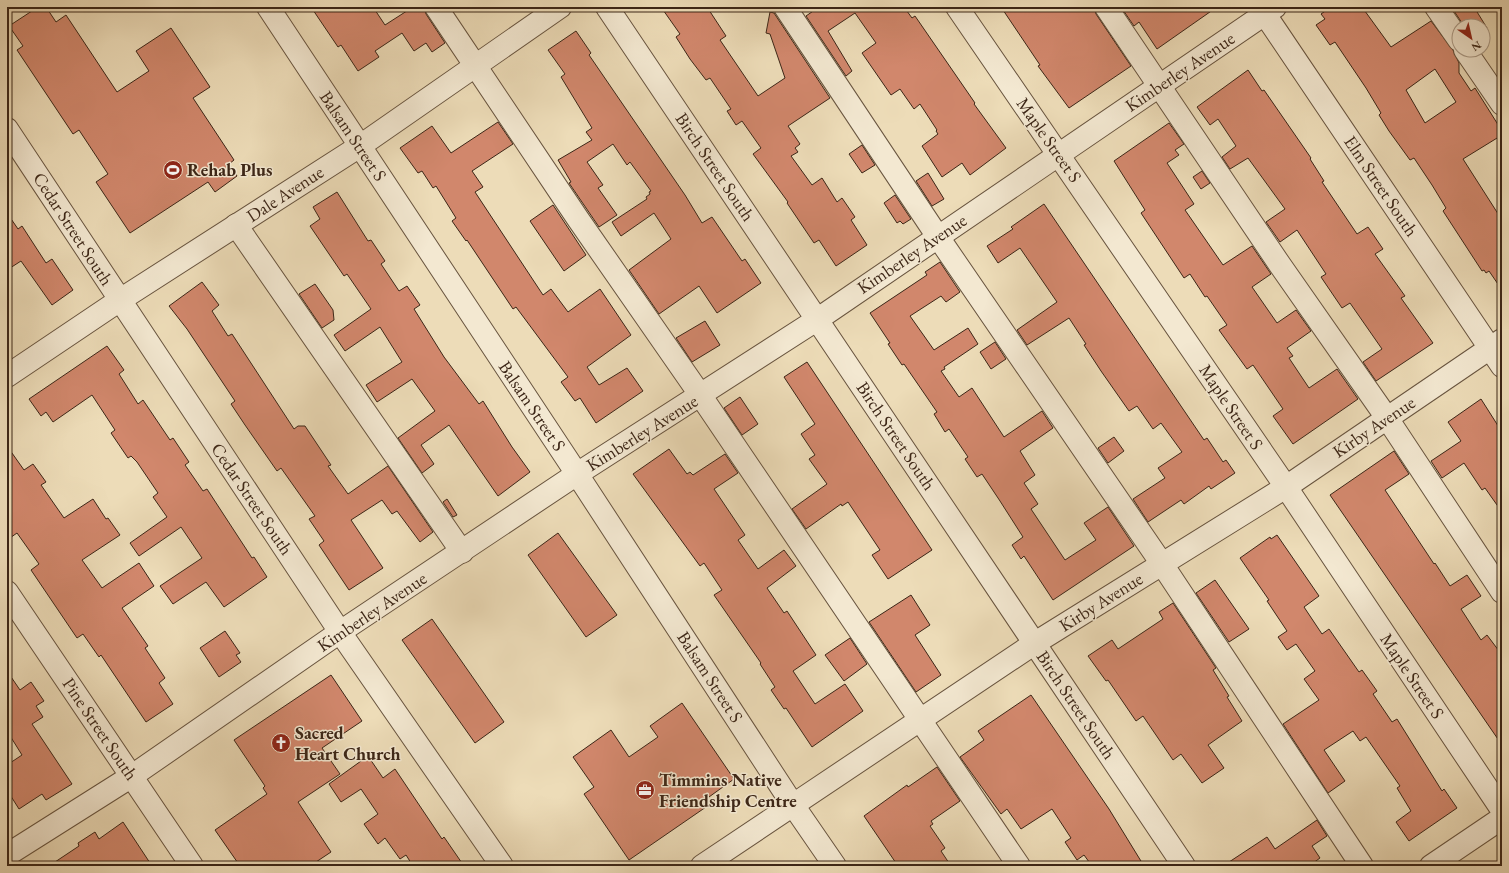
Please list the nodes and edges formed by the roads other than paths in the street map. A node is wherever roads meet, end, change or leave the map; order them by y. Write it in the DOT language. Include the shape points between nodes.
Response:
graph roads {
  1 [pos="268,7"];
  2 [pos="436,7"];
  3 [pos="560,7"];
  4 [pos="607,7"];
  5 [pos="785,7"];
  6 [pos="957,7"];
  7 [pos="1106,7"];
  8 [pos="1436,7"];
  9 [pos="1267,9"];
  10 [pos="1451,29"];
  11 [pos="1471,58"];
  12 [pos="476,65"];
  13 [pos="1159,86"];
  14 [pos="1502,104"];
  15 [pos="7,129"];
  16 [pos="360,146"];
  17 [pos="1060,155"];
  18 [pos="236,225"];
  19 [pos="938,237"];
  20 [pos="120,300"];
  21 [pos="818,319"];
  22 [pos="1498,351"];
  23 [pos="7,376"];
  24 [pos="701,396"];
  25 [pos="1387,418"];
  26 [pos="577,474"];
  27 [pos="1286,487"];
  28 [pos="462,552"];
  29 [pos="1162,564"];
  30 [pos="7,592"];
  31 [pos="1502,592"];
  32 [pos="340,632"];
  33 [pos="1035,643"];
  34 [pos="920,720"];
  35 [pos="132,776"];
  36 [pos="793,805"];
  37 [pos="1502,810"];
  38 [pos="1502,818"];
  39 [pos="7,855"];
  40 [pos="192,866"];
  41 [pos="502,866"];
  42 [pos="702,866"];
  43 [pos="835,866"];
  44 [pos="1020,866"];
  45 [pos="1184,866"];
  46 [pos="1362,866"];
  47 [pos="1431,866"];
  1 -- 16 [label="street, Balsam Street S"];
  2 -- 12 [label="street"];
  3 -- 12 [label="street, Dale Avenue"];
  4 -- 21 [label="street, Birch Street South"];
  5 -- 19 [label="street"];
  6 -- 17 [label="street, Maple Street S"];
  7 -- 13 [label="street"];
  8 -- 10 [label="street"];
  9 -- 13 [label="street, Kimberley Avenue"];
  9 -- 22 [label="street, Elm Street South"];
  11 -- 14 [label="street"];
  12 -- 16 [label="street, Dale Avenue"];
  12 -- 24 [label="street" via="578,219"];
  13 -- 17 [label="street, Kimberley Avenue"];
  13 -- 25 [label="street"];
  15 -- 20 [label="street, Cedar Street South"];
  16 -- 18 [label="street, Dale Avenue"];
  16 -- 26 [label="street, Balsam Street S"];
  17 -- 19 [label="street, Kimberley Avenue"];
  17 -- 27 [label="street, Maple Street S"];
  18 -- 20 [label="street, Dale Avenue"];
  18 -- 28 [label="street"];
  19 -- 21 [label="street, Kimberley Avenue"];
  19 -- 29 [label="street"];
  20 -- 23 [label="street, Dale Avenue"];
  20 -- 32 [label="street, Cedar Street South"];
  21 -- 24 [label="street, Kimberley Avenue"];
  21 -- 33 [label="street, Birch Street South"];
  22 -- 25 [label="street, Kirby Avenue"];
  24 -- 26 [label="street, Kimberley Avenue"];
  24 -- 34 [label="street"];
  25 -- 27 [label="street, Kirby Avenue"];
  25 -- 31 [label="street"];
  26 -- 28 [label="street, Kimberley Avenue"];
  26 -- 36 [label="street, Balsam Street S"];
  27 -- 29 [label="street, Kirby Avenue"];
  27 -- 37 [label="street, Maple Street S"];
  28 -- 32 [label="street, Kimberley Avenue"];
  29 -- 33 [label="street, Kirby Avenue"];
  29 -- 46 [label="street"];
  30 -- 35 [label="street, Pine Street South"];
  32 -- 35 [label="street, Kimberley Avenue"];
  32 -- 41 [label="street, Cedar Street South"];
  33 -- 34 [label="street, Kirby Avenue"];
  33 -- 45 [label="street, Birch Street South"];
  34 -- 36 [label="street, Kirby Avenue"];
  34 -- 44 [label="street"];
  35 -- 39 [label="street, Kimberley Avenue"];
  35 -- 40 [label="street, Pine Street South"];
  36 -- 42 [label="street, Kirby Avenue"];
  36 -- 43 [label="street, Balsam Street S"];
  38 -- 47 [label="street"];
}
